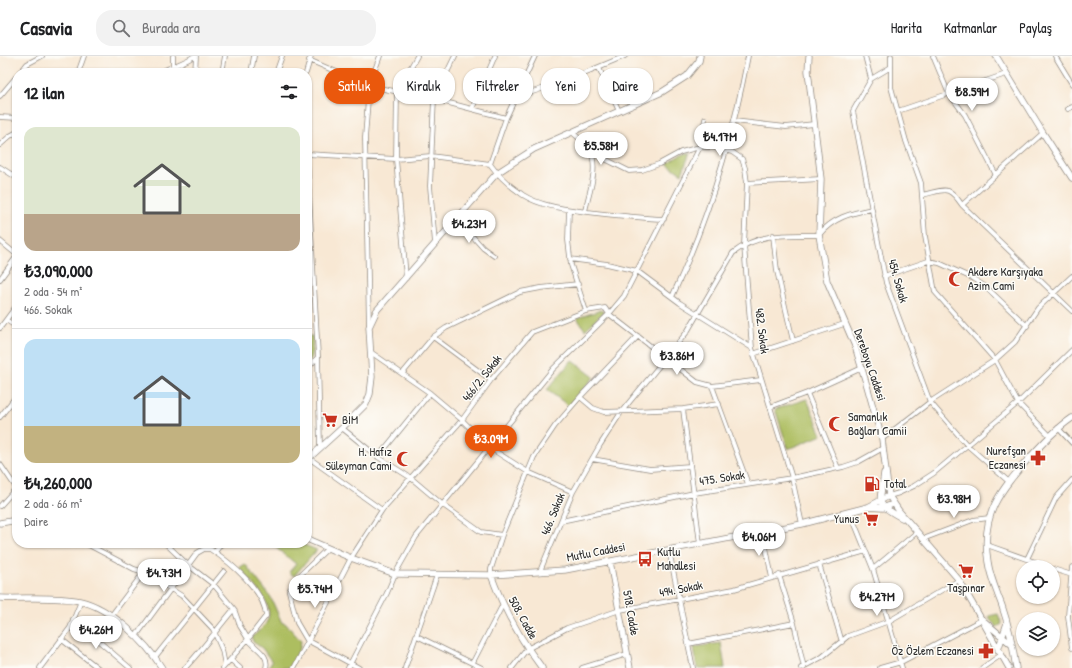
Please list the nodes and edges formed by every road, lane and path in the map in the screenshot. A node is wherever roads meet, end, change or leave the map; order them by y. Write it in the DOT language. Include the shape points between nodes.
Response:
graph roads {
  1 [pos="42,56"];
  2 [pos="84,56"];
  3 [pos="173,56"];
  4 [pos="195,56"];
  5 [pos="224,56"];
  6 [pos="254,56"];
  7 [pos="282,56"];
  8 [pos="380,56"];
  9 [pos="417,56"];
  10 [pos="455,56"];
  11 [pos="495,56"];
  12 [pos="536,56"];
  13 [pos="626,56"];
  14 [pos="700,56"];
  15 [pos="748,56"];
  16 [pos="809,56"];
  17 [pos="865,56"];
  18 [pos="891,56"];
  19 [pos="933,56"];
  20 [pos="996,56"];
  21 [pos="1055,56"];
  22 [pos="310,58"];
  23 [pos="173,65"];
  24 [pos="891,67"];
  25 [pos="24,68"];
  26 [pos="80,68"];
  27 [pos="168,68"];
  28 [pos="195,68"];
  29 [pos="223,68"];
  30 [pos="252,68"];
  31 [pos="278,68"];
  32 [pos="307,68"];
  33 [pos="331,68"];
  34 [pos="376,68"];
  35 [pos="410,68"];
  36 [pos="449,68"];
  37 [pos="530,68"];
  38 [pos="598,68"];
  39 [pos="599,68"];
  40 [pos="1006,74"];
  41 [pos="871,79"];
  42 [pos="12,82"];
  43 [pos="1072,84"];
  44 [pos="533,92"];
  45 [pos="950,94"];
  46 [pos="0,96"];
  47 [pos="368,104"];
  48 [pos="397,104"];
  49 [pos="434,104"];
  50 [pos="453,104"];
  51 [pos="513,104"];
  52 [pos="616,104"];
  53 [pos="472,109"];
  54 [pos="619,111"];
  55 [pos="898,111"];
  56 [pos="0,117"];
  57 [pos="12,118"];
  58 [pos="506,118"];
  59 [pos="705,118"];
  60 [pos="734,121"];
  61 [pos="814,124"];
  62 [pos="572,132"];
  63 [pos="1042,133"];
  64 [pos="12,135"];
  65 [pos="0,146"];
  66 [pos="700,147"];
  67 [pos="590,149"];
  68 [pos="728,151"];
  69 [pos="312,156"];
  70 [pos="432,156"];
  71 [pos="366,157"];
  72 [pos="396,159"];
  73 [pos="490,164"];
  74 [pos="0,167"];
  75 [pos="497,173"];
  76 [pos="12,175"];
  77 [pos="996,175"];
  78 [pos="821,178"];
  79 [pos="1072,178"];
  80 [pos="747,183"];
  81 [pos="922,195"];
  82 [pos="962,205"];
  83 [pos="872,209"];
  84 [pos="569,210"];
  85 [pos="585,211"];
  86 [pos="457,219"];
  87 [pos="664,219"];
  88 [pos="773,235"];
  89 [pos="819,235"];
  90 [pos="0,240"];
  91 [pos="435,243"];
  92 [pos="744,244"];
  93 [pos="12,251"];
  94 [pos="494,256"];
  95 [pos="570,259"];
  96 [pos="312,261"];
  97 [pos="928,261"];
  98 [pos="12,262"];
  99 [pos="637,271"];
  100 [pos="884,276"];
  101 [pos="1072,276"];
  102 [pos="406,278"];
  103 [pos="0,279"];
  104 [pos="578,284"];
  105 [pos="1054,292"];
  106 [pos="672,297"];
  107 [pos="586,311"];
  108 [pos="1072,311"];
  109 [pos="12,312"];
  110 [pos="609,314"];
  111 [pos="697,314"];
  112 [pos="6,320"];
  113 [pos="12,324"];
  114 [pos="844,324"];
  115 [pos="1027,326"];
  116 [pos="369,327"];
  117 [pos="0,328"];
  118 [pos="638,336"];
  119 [pos="433,337"];
  120 [pos="793,340"];
  121 [pos="752,348"];
  122 [pos="1072,350"];
  123 [pos="372,353"];
  124 [pos="753,354"];
  125 [pos="318,356"];
  126 [pos="666,357"];
  127 [pos="995,360"];
  128 [pos="312,363"];
  129 [pos="862,368"];
  130 [pos="402,374"];
  131 [pos="492,380"];
  132 [pos="761,380"];
  133 [pos="712,386"];
  134 [pos="430,393"];
  135 [pos="807,393"];
  136 [pos="580,397"];
  137 [pos="12,401"];
  138 [pos="930,402"];
  139 [pos="1018,403"];
  140 [pos="718,404"];
  141 [pos="770,406"];
  142 [pos="683,409"];
  143 [pos="622,411"];
  144 [pos="0,417"];
  145 [pos="1072,418"];
  146 [pos="462,420"];
  147 [pos="342,428"];
  148 [pos="1058,428"];
  149 [pos="1050,436"];
  150 [pos="882,439"];
  151 [pos="1072,443"];
  152 [pos="967,445"];
  153 [pos="320,447"];
  154 [pos="490,448"];
  155 [pos="883,448"];
  156 [pos="312,455"];
  157 [pos="378,457"];
  158 [pos="592,459"];
  159 [pos="885,459"];
  160 [pos="312,462"];
  161 [pos="0,464"];
  162 [pos="690,466"];
  163 [pos="838,468"];
  164 [pos="528,472"];
  165 [pos="411,478"];
  166 [pos="792,478"];
  167 [pos="1072,480"];
  168 [pos="12,481"];
  169 [pos="1008,481"];
  170 [pos="748,484"];
  171 [pos="573,492"];
  172 [pos="12,493"];
  173 [pos="694,493"];
  174 [pos="899,494"];
  175 [pos="889,496"];
  176 [pos="879,500"];
  177 [pos="893,504"];
  178 [pos="443,505"];
  179 [pos="0,506"];
  180 [pos="868,507"];
  181 [pos="883,508"];
  182 [pos="382,510"];
  183 [pos="850,512"];
  184 [pos="990,518"];
  185 [pos="906,520"];
  186 [pos="12,521"];
  187 [pos="561,521"];
  188 [pos="0,522"];
  189 [pos="802,524"];
  190 [pos="763,532"];
  191 [pos="917,532"];
  192 [pos="502,535"];
  193 [pos="923,539"];
  194 [pos="312,541"];
  195 [pos="700,544"];
  196 [pos="986,545"];
  197 [pos="94,548"];
  198 [pos="170,548"];
  199 [pos="218,548"];
  200 [pos="328,548"];
  201 [pos="670,550"];
  202 [pos="866,551"];
  203 [pos="215,552"];
  204 [pos="351,558"];
  205 [pos="1027,559"];
  206 [pos="610,562"];
  207 [pos="819,564"];
  208 [pos="188,565"];
  209 [pos="1072,567"];
  210 [pos="873,570"];
  211 [pos="224,571"];
  212 [pos="540,571"];
  213 [pos="1060,571"];
  214 [pos="144,572"];
  215 [pos="395,574"];
  216 [pos="437,575"];
  217 [pos="491,575"];
  218 [pos="779,575"];
  219 [pos="1071,575"];
  220 [pos="772,578"];
  221 [pos="959,580"];
  222 [pos="214,585"];
  223 [pos="171,588"];
  224 [pos="0,598"];
  225 [pos="680,600"];
  226 [pos="81,602"];
  227 [pos="502,606"];
  228 [pos="194,609"];
  229 [pos="234,609"];
  230 [pos="620,610"];
  231 [pos="111,616"];
  232 [pos="73,619"];
  233 [pos="983,619"];
  234 [pos="890,621"];
  235 [pos="794,623"];
  236 [pos="1007,623"];
  237 [pos="214,632"];
  238 [pos="136,636"];
  239 [pos="417,636"];
  240 [pos="1002,637"];
  241 [pos="61,639"];
  242 [pos="248,639"];
  243 [pos="307,640"];
  244 [pos="842,642"];
  245 [pos="688,644"];
  246 [pos="1013,645"];
  247 [pos="1072,648"];
  248 [pos="527,649"];
  249 [pos="627,654"];
  250 [pos="1001,655"];
  251 [pos="1014,655"];
  252 [pos="155,657"];
  253 [pos="231,660"];
  254 [pos="473,662"];
  255 [pos="900,662"];
  256 [pos="350,663"];
  257 [pos="224,666"];
  258 [pos="40,668"];
  259 [pos="98,668"];
  260 [pos="130,668"];
  261 [pos="162,668"];
  262 [pos="185,668"];
  263 [pos="240,668"];
  264 [pos="266,668"];
  265 [pos="294,668"];
  266 [pos="348,668"];
  267 [pos="359,668"];
  268 [pos="405,668"];
  269 [pos="482,668"];
  270 [pos="512,668"];
  271 [pos="542,668"];
  272 [pos="582,668"];
  273 [pos="630,668"];
  274 [pos="693,668"];
  275 [pos="803,668"];
  276 [pos="880,668"];
  277 [pos="902,668"];
  278 [pos="982,668"];
  279 [pos="1009,668"];
  280 [pos="1016,668"];
  1 -- 25 [label="street"];
  2 -- 26 [label="street"];
  3 -- 23 [label="street"];
  4 -- 23 [label="street"];
  4 -- 28 [label="street"];
  5 -- 29 [label="street"];
  6 -- 30 [label="street"];
  7 -- 31 [label="street"];
  8 -- 34 [label="street"];
  9 -- 35 [label="street"];
  10 -- 36 [label="street"];
  11 -- 53 [label="street"];
  12 -- 37 [label="street"];
  13 -- 39 [label="street"];
  14 -- 54 [label="street" via="699,61 686,76 652,97"];
  15 -- 60 [label="street"];
  16 -- 61 [label="street, Dereboyu Caddesi" via="808,71"];
  17 -- 41 [label="street"];
  18 -- 24 [label="street"];
  19 -- 45 [label="street"];
  20 -- 40 [label="street"];
  21 -- 43 [label="street"];
  22 -- 32 [label="street"];
  22 -- 33 [label="street"];
  23 -- 27 [label="street"];
  24 -- 41 [label="street, 454. Sokak"];
  24 -- 55 [label="street" via="891,87"];
  38 -- 44 [label="street"];
  40 -- 45 [label="street"];
  40 -- 63 [label="street"];
  41 -- 83 [label="street, 454. Sokak" via="853,111"];
  42 -- 46 [label="street"];
  45 -- 55 [label="street"];
  45 -- 77 [label="street" via="965,115"];
  47 -- 71 [label="street"];
  48 -- 72 [label="street"];
  49 -- 70 [label="street"];
  50 -- 53 [label="street"];
  51 -- 58 [label="street"];
  52 -- 54 [label="street"];
  53 -- 58 [label="street"];
  54 -- 62 [label="street"];
  55 -- 81 [label="street" via="921,183"];
  56 -- 57 [label="street"];
  58 -- 73 [label="street"];
  59 -- 66 [label="street"];
  60 -- 61 [label="street" via="786,127"];
  60 -- 68 [label="street"];
  61 -- 78 [label="street, Dereboyu Caddesi"];
  62 -- 67 [label="street"];
  62 -- 75 [label="street" via="534,149"];
  63 -- 77 [label="street"];
  63 -- 79 [label="street"];
  64 -- 65 [label="street"];
  66 -- 67 [label="street" via="681,152 642,170 629,171"];
  66 -- 68 [label="street" via="715,147"];
  66 -- 87 [label="street"];
  67 -- 85 [label="street" via="593,173"];
  68 -- 80 [label="street, 482. Sokak" via="742,159"];
  68 -- 106 [label="street" via="696,244"];
  69 -- 71 [label="street"];
  70 -- 72 [label="street"];
  70 -- 73 [label="street"];
  70 -- 91 [label="street" via="430,186"];
  71 -- 72 [label="street"];
  71 -- 116 [label="street"];
  72 -- 102 [label="street"];
  73 -- 75 [label="street"];
  74 -- 76 [label="street"];
  75 -- 84 [label="street" via="524,195"];
  75 -- 86 [label="street"];
  77 -- 82 [label="street"];
  78 -- 80 [label="street"];
  78 -- 89 [label="street, Dereboyu Caddesi"];
  80 -- 92 [label="street, 482. Sokak"];
  81 -- 82 [label="street" via="946,190 953,192"];
  81 -- 97 [label="street"];
  82 -- 105 [label="street"];
  83 -- 89 [label="street" via="840,218 827,225"];
  83 -- 100 [label="street, 454. Sokak"];
  84 -- 85 [label="street"];
  84 -- 95 [label="street"];
  85 -- 87 [label="street" via="631,218"];
  86 -- 91 [label="street"];
  86 -- 94 [label="street" via="483,248"];
  87 -- 99 [label="street"];
  88 -- 89 [label="street"];
  88 -- 92 [label="street"];
  88 -- 120 [label="street" via="777,271"];
  89 -- 114 [label="street, Dereboyu Caddesi" via="827,281"];
  90 -- 93 [label="street"];
  91 -- 102 [label="street"];
  92 -- 111 [label="street" via="733,253"];
  92 -- 121 [label="street, 482. Sokak"];
  95 -- 99 [label="street"];
  95 -- 104 [label="street"];
  96 -- 125 [label="street"];
  97 -- 100 [label="street"];
  97 -- 115 [label="street" via="946,266 986,287"];
  97 -- 127 [label="street" via="934,292"];
  98 -- 103 [label="street"];
  99 -- 106 [label="street"];
  99 -- 110 [label="street" via="624,296"];
  100 -- 138 [label="street, 454. Sokak" via="922,386"];
  101 -- 105 [label="street"];
  102 -- 116 [label="street" via="377,310"];
  104 -- 107 [label="street"];
  104 -- 119 [label="street" via="520,292 446,328"];
  105 -- 108 [label="street"];
  105 -- 115 [label="street" via="1038,308"];
  106 -- 111 [label="street"];
  107 -- 110 [label="street, 466/2. Sokak" via="605,308"];
  107 -- 131 [label="street, 466/2. Sokak" via="532,332"];
  109 -- 112 [label="street"];
  110 -- 118 [label="street"];
  110 -- 154 [label="street" via="553,369"];
  111 -- 121 [label="street"];
  111 -- 126 [label="street" via="687,332"];
  112 -- 113 [label="street"];
  112 -- 117 [label="street"];
  114 -- 120 [label="street"];
  114 -- 129 [label="street, Dereboyu Caddesi"];
  115 -- 127 [label="street" via="1015,342"];
  116 -- 123 [label="street"];
  118 -- 126 [label="street"];
  118 -- 136 [label="street"];
  119 -- 130 [label="street"];
  119 -- 131 [label="street"];
  120 -- 124 [label="street"];
  121 -- 124 [label="street, 482. Sokak"];
  122 -- 139 [label="street"];
  123 -- 130 [label="street, 466. Sokak"];
  123 -- 147 [label="street" via="370,394 366,404"];
  124 -- 132 [label="street, 482. Sokak"];
  125 -- 128 [label="street"];
  125 -- 153 [label="street"];
  126 -- 133 [label="street" via="697,382"];
  126 -- 143 [label="street"];
  127 -- 138 [label="street"];
  127 -- 139 [label="street"];
  129 -- 135 [label="street"];
  129 -- 150 [label="street, Dereboyu Caddesi"];
  130 -- 134 [label="street, 466. Sokak"];
  131 -- 146 [label="street, 466/2. Sokak"];
  132 -- 133 [label="street"];
  132 -- 141 [label="street, 482. Sokak"];
  133 -- 140 [label="street"];
  134 -- 146 [label="street, 466. Sokak"];
  134 -- 157 [label="street"];
  135 -- 141 [label="street"];
  135 -- 163 [label="street"];
  136 -- 143 [label="street" via="598,411"];
  136 -- 164 [label="street" via="547,438 534,457"];
  137 -- 144 [label="street"];
  138 -- 150 [label="street"];
  138 -- 152 [label="street, 454. Sokak"];
  139 -- 149 [label="street"];
  139 -- 152 [label="street"];
  140 -- 142 [label="street"];
  140 -- 170 [label="street"];
  141 -- 166 [label="street, 482. Sokak"];
  142 -- 143 [label="street"];
  142 -- 162 [label="street"];
  143 -- 158 [label="street"];
  145 -- 148 [label="street"];
  146 -- 154 [label="street, 466. Sokak"];
  146 -- 165 [label="street, 466/2. Sokak"];
  147 -- 153 [label="street"];
  147 -- 157 [label="street"];
  148 -- 149 [label="street"];
  148 -- 151 [label="street"];
  149 -- 169 [label="street"];
  150 -- 155 [label="street, Dereboyu Caddesi"];
  152 -- 169 [label="street, 454. Sokak"];
  152 -- 174 [label="street" via="934,473"];
  153 -- 156 [label="street"];
  154 -- 164 [label="street, 466. Sokak"];
  154 -- 178 [label="street"];
  155 -- 159 [label="street, Dereboyu Caddesi"];
  155 -- 163 [label="street, 475. Sokak" via="858,462"];
  157 -- 165 [label="street"];
  158 -- 162 [label="street" via="650,469"];
  158 -- 171 [label="street"];
  159 -- 175 [label="street, Dereboyu Caddesi"];
  159 -- 176 [label="street"];
  160 -- 182 [label="street"];
  161 -- 168 [label="street"];
  162 -- 173 [label="street"];
  163 -- 166 [label="street, 475. Sokak"];
  164 -- 171 [label="street, 466. Sokak"];
  164 -- 192 [label="street"];
  165 -- 178 [label="street"];
  165 -- 182 [label="street, 466/2. Sokak"];
  166 -- 170 [label="street, 475. Sokak"];
  166 -- 189 [label="street, 482. Sokak"];
  167 -- 205 [label="street" via="1056,498"];
  169 -- 184 [label="street"];
  170 -- 173 [label="street, 475. Sokak"];
  171 -- 187 [label="street, 466. Sokak"];
  172 -- 179 [label="street"];
  173 -- 187 [label="street, 475. Sokak"];
  173 -- 195 [label="street"];
  174 -- 175 [label="street"];
  174 -- 177 [label="street"];
  175 -- 176 [label="street, Mutlu Caddesi"];
  175 -- 177 [label="street, Dereboyu Caddesi"];
  176 -- 180 [label="street, Mutlu Caddesi"];
  176 -- 181 [label="street"];
  177 -- 181 [label="street"];
  177 -- 185 [label="street, Dereboyu Caddesi"];
  178 -- 192 [label="street" via="481,532"];
  178 -- 215 [label="street" via="416,537"];
  180 -- 181 [label="street"];
  180 -- 183 [label="street, Mutlu Caddesi"];
  181 -- 185 [label="street"];
  182 -- 204 [label="street, 466/2. Sokak"];
  183 -- 189 [label="street, Mutlu Caddesi"];
  183 -- 202 [label="street"];
  184 -- 193 [label="street" via="973,520"];
  184 -- 196 [label="street"];
  185 -- 191 [label="street, Dereboyu Caddesi"];
  186 -- 188 [label="street"];
  187 -- 212 [label="street, 466. Sokak"];
  189 -- 190 [label="street, Mutlu Caddesi"];
  190 -- 195 [label="street, Mutlu Caddesi"];
  190 -- 220 [label="street"];
  191 -- 193 [label="street, Dereboyu Caddesi"];
  191 -- 210 [label="street"];
  192 -- 217 [label="street"];
  193 -- 221 [label="street, Dereboyu Caddesi"];
  194 -- 200 [label="street, Mutlu Caddesi"];
  195 -- 201 [label="street, Mutlu Caddesi"];
  196 -- 205 [label="street"];
  196 -- 236 [label="street" via="988,564"];
  197 -- 214 [label="street"];
  198 -- 208 [label="street"];
  199 -- 203 [label="street"];
  200 -- 204 [label="street, Mutlu Caddesi"];
  200 -- 243 [label="street" via="296,579 289,591 297,623"];
  201 -- 206 [label="street, Mutlu Caddesi"];
  201 -- 225 [label="street"];
  202 -- 207 [label="street, 494. Sokak"];
  202 -- 210 [label="street"];
  203 -- 208 [label="street" via="204,549 197,553"];
  203 -- 242 [label="street" via="242,575 265,607 266,616"];
  204 -- 215 [label="street, Mutlu Caddesi"];
  204 -- 243 [label="street, 466/2. Sokak"];
  206 -- 212 [label="street, Mutlu Caddesi" via="565,570"];
  206 -- 230 [label="street, 518. Cadde"];
  207 -- 218 [label="street, 494. Sokak"];
  207 -- 244 [label="street"];
  208 -- 222 [label="street"];
  208 -- 223 [label="street"];
  209 -- 219 [label="street"];
  210 -- 234 [label="street"];
  211 -- 222 [label="street"];
  212 -- 217 [label="street, Mutlu Caddesi"];
  213 -- 219 [label="street"];
  214 -- 223 [label="street"];
  214 -- 231 [label="street"];
  215 -- 216 [label="street, Mutlu Caddesi"];
  215 -- 256 [label="street"];
  216 -- 217 [label="street, Mutlu Caddesi"];
  216 -- 239 [label="street"];
  217 -- 227 [label="street, 508. Cadde"];
  218 -- 220 [label="street, 494. Sokak"];
  218 -- 235 [label="street"];
  219 -- 247 [label="street" via="1068,616"];
  220 -- 225 [label="street, 494. Sokak"];
  221 -- 233 [label="street, Dereboyu Caddesi"];
  221 -- 234 [label="street"];
  222 -- 228 [label="street"];
  222 -- 229 [label="street"];
  223 -- 228 [label="street"];
  223 -- 238 [label="street"];
  224 -- 226 [label="street"];
  225 -- 230 [label="street, 494. Sokak"];
  225 -- 245 [label="street"];
  226 -- 231 [label="street"];
  226 -- 232 [label="street"];
  227 -- 248 [label="street, 508. Cadde"];
  227 -- 254 [label="street"];
  228 -- 237 [label="street"];
  228 -- 252 [label="street"];
  229 -- 237 [label="street"];
  229 -- 242 [label="street"];
  230 -- 248 [label="street, 494. Sokak" via="567,628"];
  230 -- 249 [label="street, 518. Cadde"];
  231 -- 238 [label="street"];
  232 -- 241 [label="street"];
  232 -- 260 [label="street"];
  233 -- 240 [label="street"];
  233 -- 250 [label="street, Dereboyu Caddesi"];
  233 -- 255 [label="street"];
  234 -- 244 [label="street" via="848,636"];
  234 -- 255 [label="street"];
  235 -- 245 [label="street"];
  235 -- 275 [label="street"];
  236 -- 240 [label="street"];
  236 -- 246 [label="street"];
  237 -- 257 [label="street" via="222,650"];
  237 -- 262 [label="street" via="206,646"];
  238 -- 252 [label="street"];
  239 -- 254 [label="street"];
  239 -- 268 [label="street"];
  240 -- 246 [label="street"];
  240 -- 250 [label="street"];
  241 -- 258 [label="street"];
  241 -- 259 [label="street"];
  242 -- 253 [label="street"];
  242 -- 264 [label="street" via="266,656"];
  243 -- 256 [label="street"];
  243 -- 265 [label="street, 466/2. Sokak"];
  244 -- 275 [label="street"];
  245 -- 274 [label="street"];
  246 -- 251 [label="street"];
  248 -- 270 [label="street, 494. Sokak"];
  248 -- 271 [label="street, 508. Cadde"];
  249 -- 272 [label="street"];
  249 -- 273 [label="street, 518. Cadde"];
  250 -- 251 [label="street"];
  250 -- 278 [label="street"];
  250 -- 279 [label="street, Dereboyu Caddesi"];
  251 -- 280 [label="street"];
  252 -- 261 [label="street"];
  253 -- 257 [label="street"];
  253 -- 263 [label="street"];
  254 -- 269 [label="street"];
  255 -- 276 [label="street"];
  255 -- 277 [label="street"];
  256 -- 266 [label="street"];
  256 -- 267 [label="street"];
}
